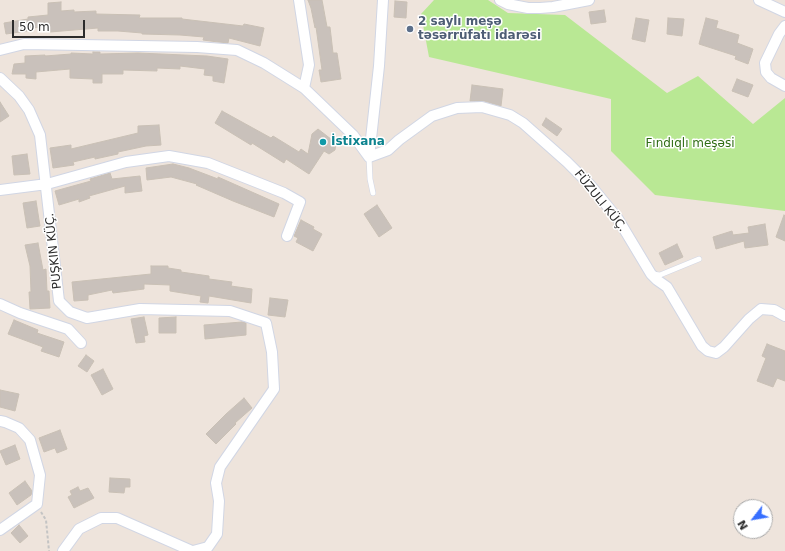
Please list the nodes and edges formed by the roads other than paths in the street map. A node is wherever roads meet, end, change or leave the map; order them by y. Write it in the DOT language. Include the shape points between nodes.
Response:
graph roads {
  1 [pos="299,0"];
  2 [pos="383,0"];
  3 [pos="500,0"];
  4 [pos="589,0"];
  5 [pos="759,0"];
  6 [pos="785,12"];
  7 [pos="785,26"];
  8 [pos="0,50"];
  9 [pos="0,78"];
  10 [pos="785,86"];
  11 [pos="304,88"];
  12 [pos="369,157"];
  13 [pos="47,184"];
  14 [pos="0,190"];
  15 [pos="373,193"];
  16 [pos="287,236"];
  17 [pos="699,259"];
  18 [pos="651,274"];
  19 [pos="0,304"];
  20 [pos="785,316"];
  21 [pos="81,343"];
  22 [pos="0,421"];
  23 [pos="0,530"];
  24 [pos="63,551"];
  25 [pos="193,551"];
  1 -- 11 [label="street" via="309,65"];
  2 -- 12 [label="street"];
  3 -- 4 [label="street" via="528,8 554,7"];
  5 -- 6 [label="street"];
  7 -- 10 [label="street" via="778,34 765,63 766,72 771,78"];
  8 -- 11 [label="street" via="24,44 237,50 264,63"];
  9 -- 13 [label="street, PUŞKIN KÜÇ." via="19,96 40,134"];
  11 -- 12 [label="street" via="353,135"];
  12 -- 15 [label="lane"];
  12 -- 18 [label="street, FÜZULI KÜÇ." via="388,150 432,116 457,108 482,107 510,115 523,123 591,186 618,219"];
  13 -- 14 [label="street"];
  13 -- 16 [label="street" via="126,162 169,156 208,163 284,193 300,202"];
  13 -- 25 [label="street, PUŞKIN KÜÇ." via="59,301 70,312 87,318 140,309 230,311 266,323 272,352 274,389 220,467 216,483 219,501 217,534 208,548"];
  17 -- 18 [label="lane" via="660,275"];
  18 -- 20 [label="street, FÜZULI KÜÇ." via="667,287 702,346 708,351 716,352 724,347 761,309 774,310"];
  19 -- 21 [label="street" via="68,329"];
  22 -- 23 [label="street" via="19,428 30,440 40,475 37,504"];
  24 -- 25 [label="street" via="79,529 101,518 117,518"];
}
